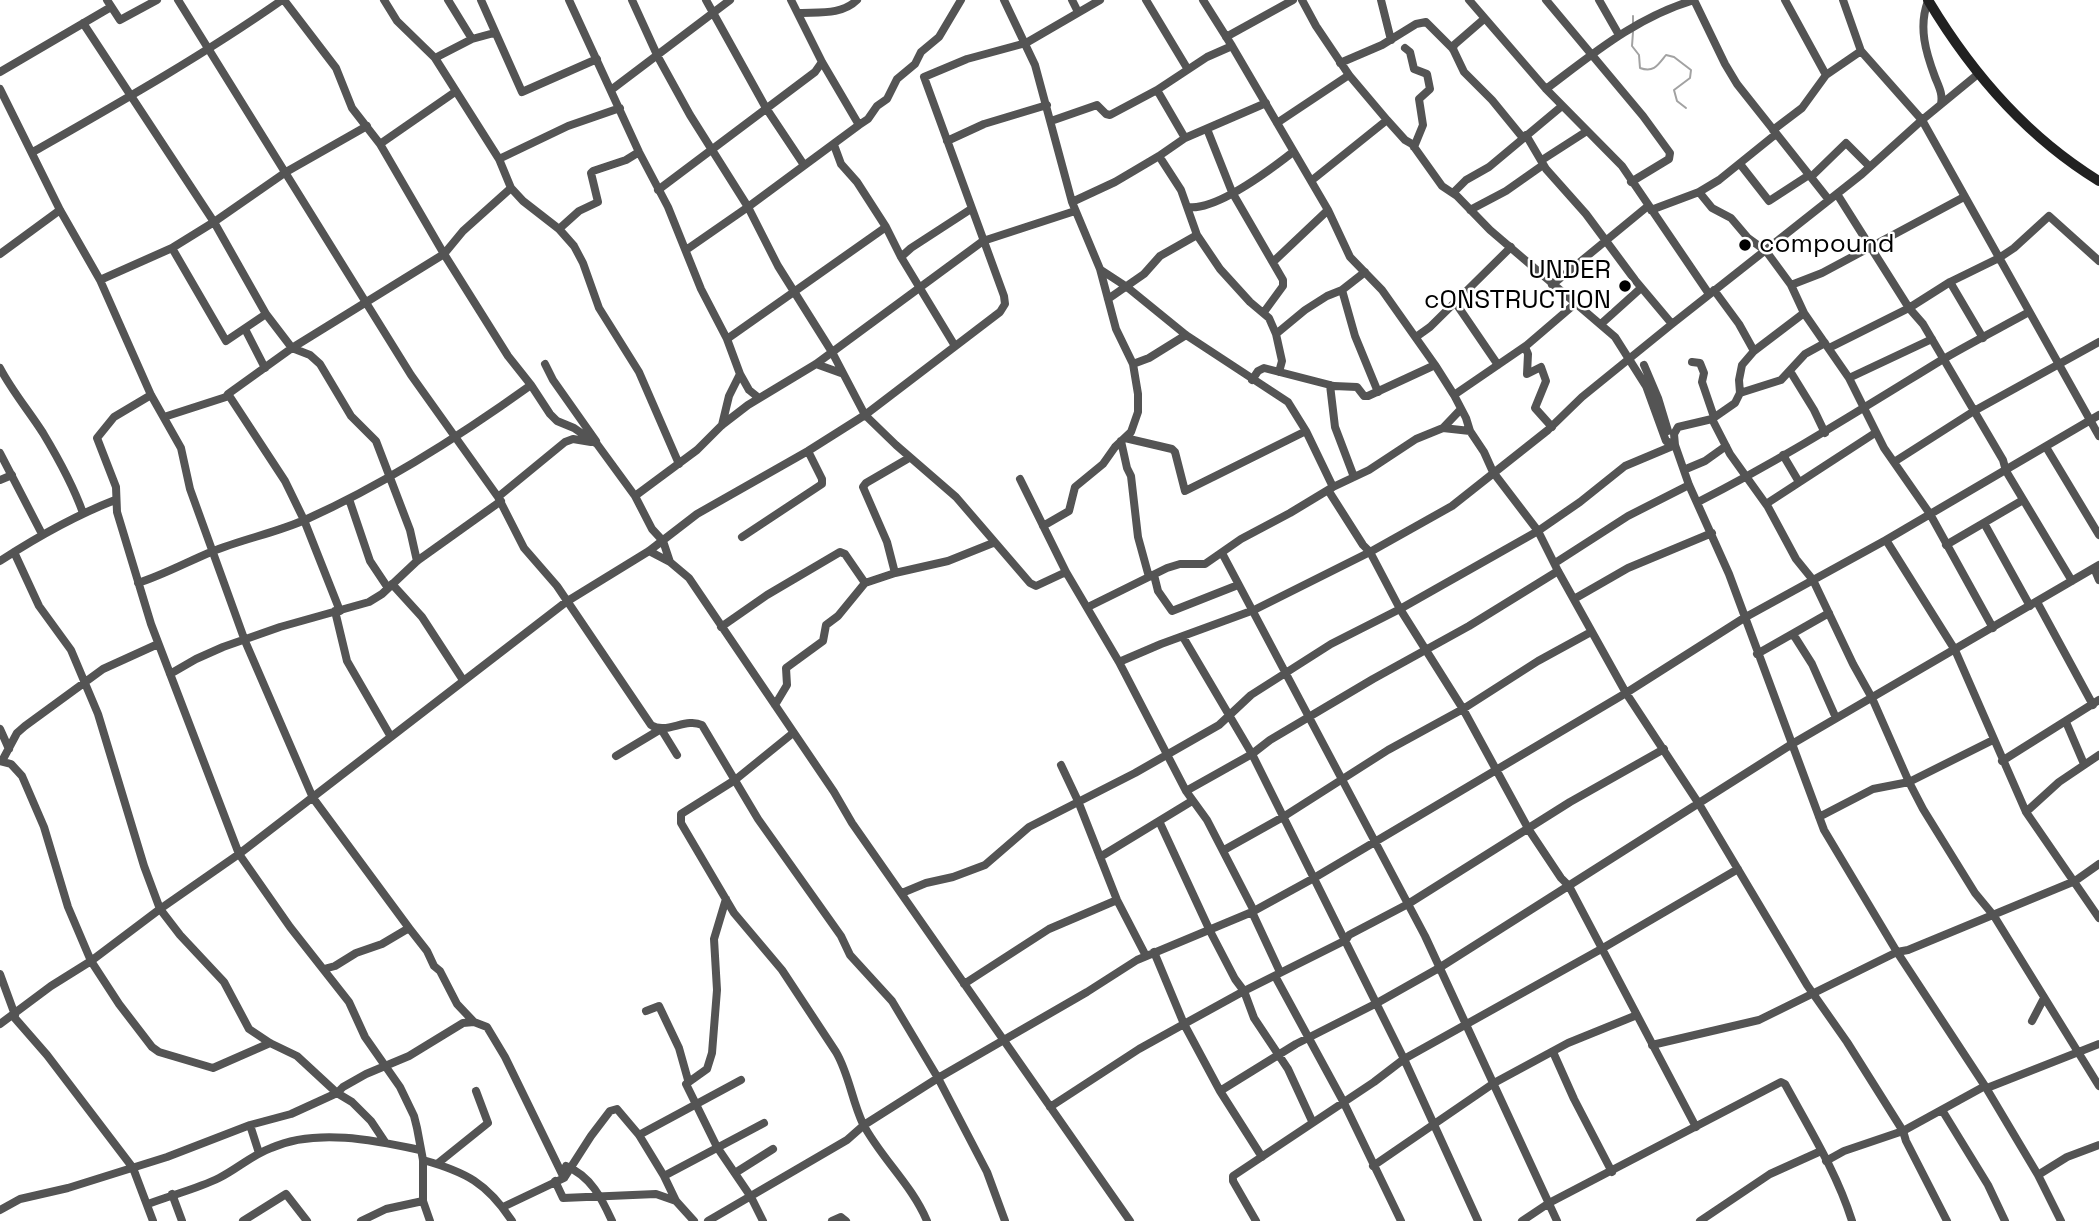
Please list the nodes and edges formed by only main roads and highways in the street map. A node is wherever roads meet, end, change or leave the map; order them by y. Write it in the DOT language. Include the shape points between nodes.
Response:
graph roads {
  1 [pos="1928,1"];
  2 [pos="2099,181"];
  1 -- 2 [label="main road" via="1978,74 2006,105 2068,161"];
}
